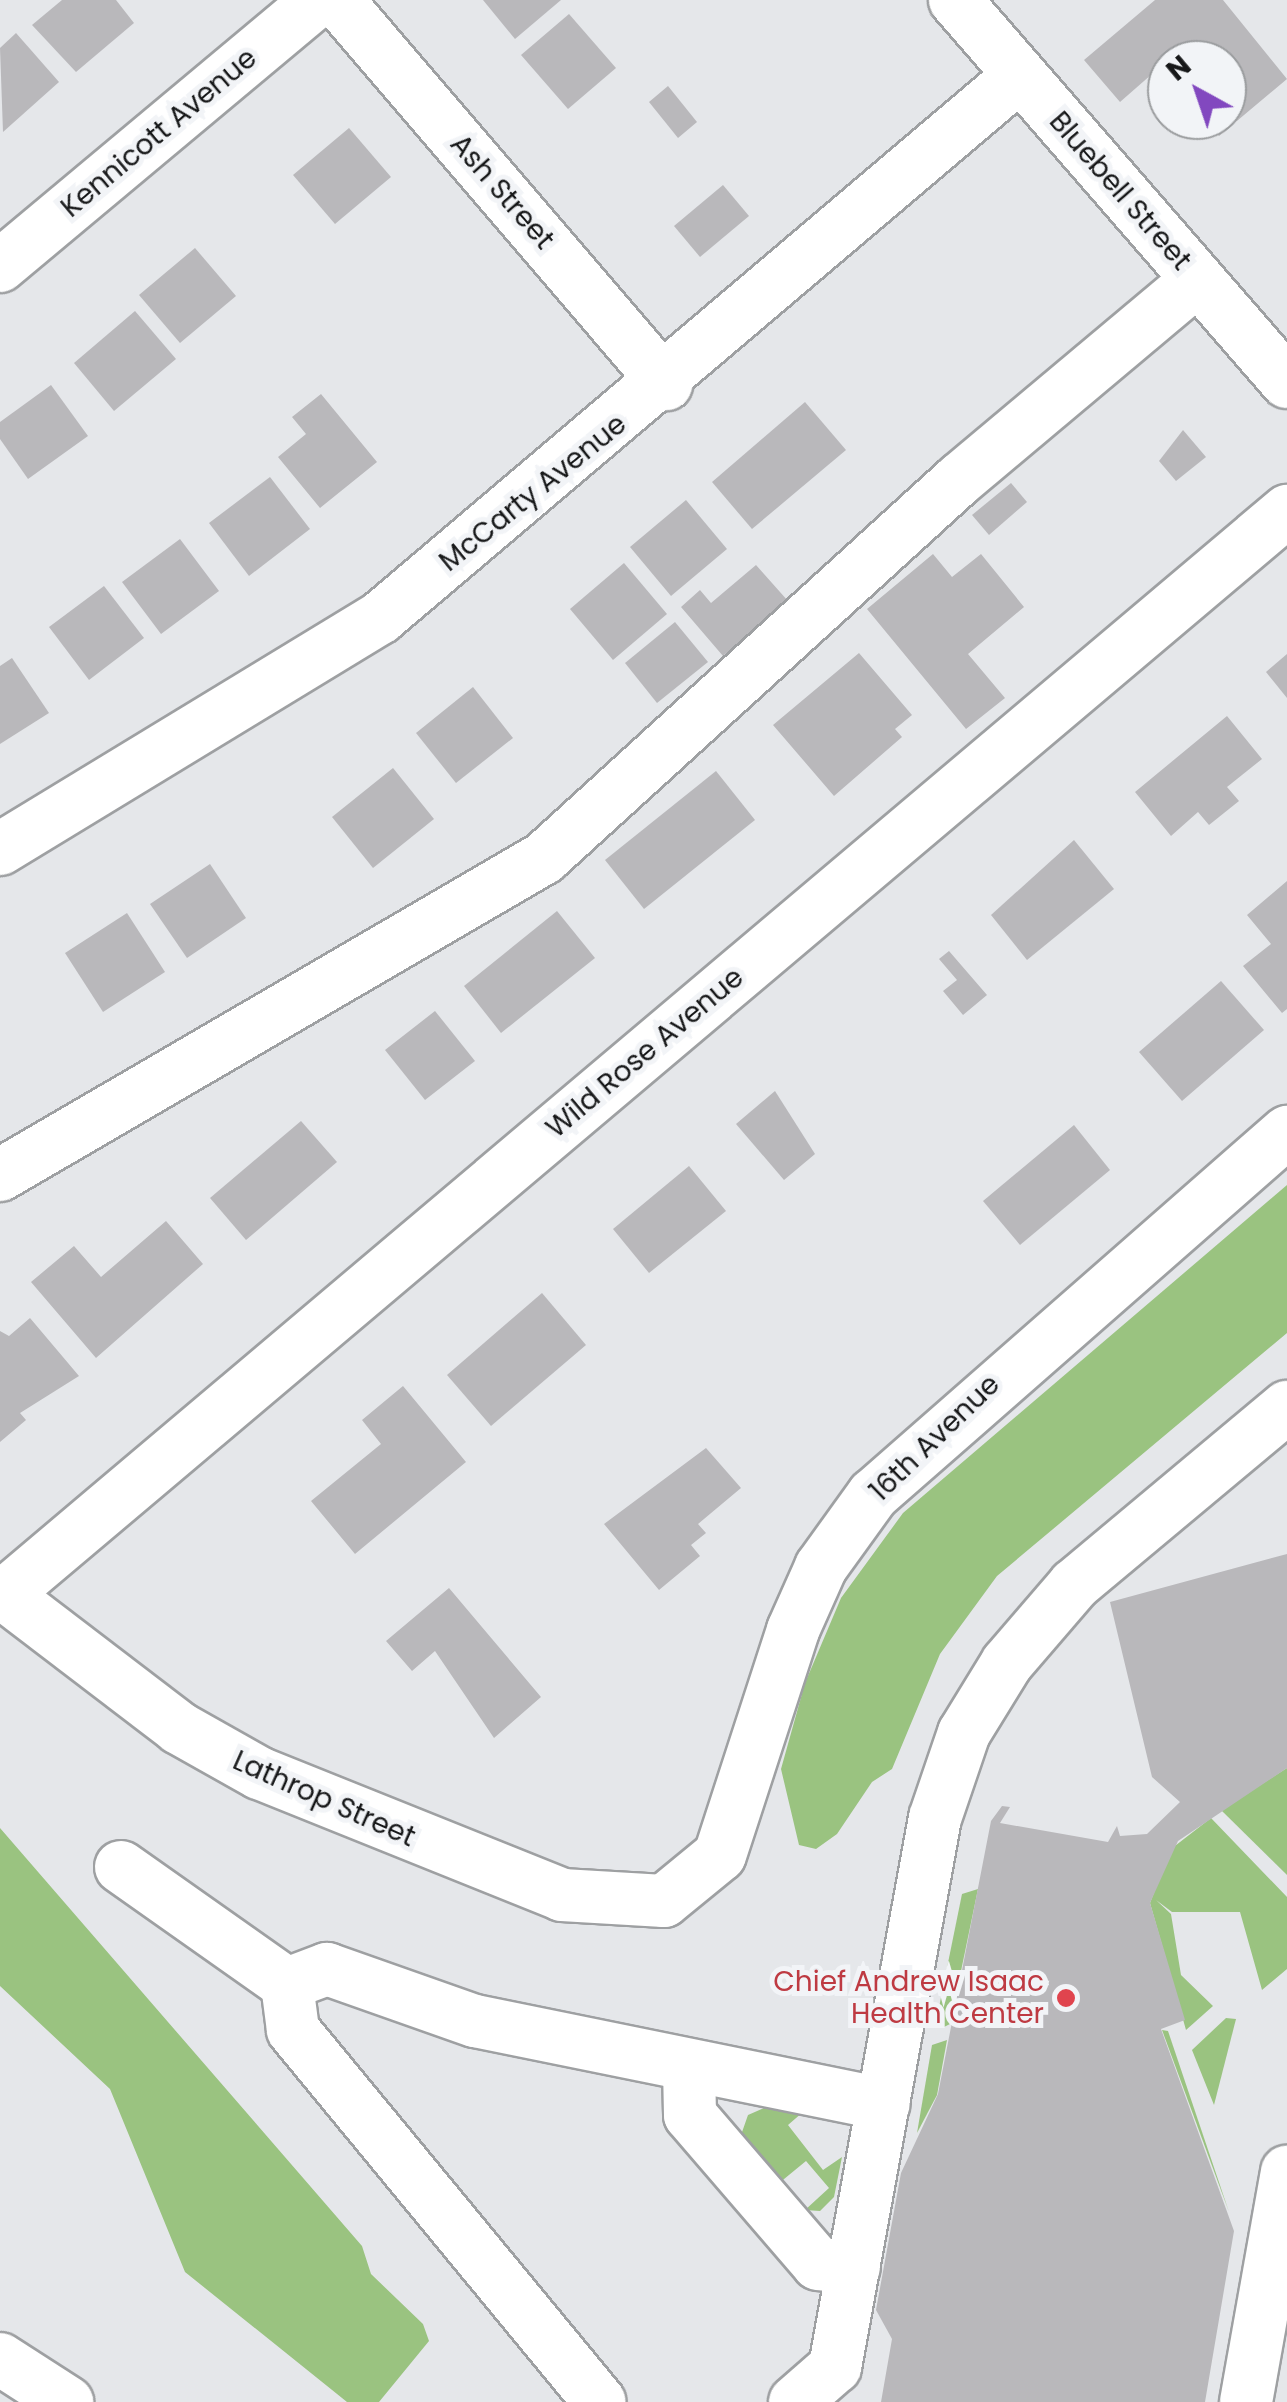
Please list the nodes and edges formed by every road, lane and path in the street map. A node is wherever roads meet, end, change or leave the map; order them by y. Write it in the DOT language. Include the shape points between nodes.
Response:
graph roads {
  1 [pos="318,0"];
  2 [pos="337,0"];
  3 [pos="955,0"];
  4 [pos="1020,75"];
  5 [pos="0,266"];
  6 [pos="1198,280"];
  7 [pos="1287,382"];
  8 [pos="666,384"];
  9 [pos="1287,512"];
  10 [pos="0,849"];
  11 [pos="1287,1132"];
  12 [pos="0,1176"];
  13 [pos="1287,1407"];
  14 [pos="2,1593"];
  15 [pos="121,1867"];
  16 [pos="688,1889"];
  17 [pos="287,1984"];
  18 [pos="689,2067"];
  19 [pos="884,2104"];
  20 [pos="1287,2172"];
  21 [pos="1281,2237"];
  22 [pos="854,2266"];
  23 [pos="0,2359"];
  24 [pos="68,2402"];
  25 [pos="600,2402"];
  26 [pos="795,2402"];
  27 [pos="1246,2402"];
  1 -- 5 [label="street, Kennicott Avenue"];
  2 -- 8 [label="street, Ash Street"];
  3 -- 4 [label="street, Bluebell Street"];
  4 -- 6 [label="street, Bluebell Street"];
  4 -- 8 [label="street, McCarty Avenue"];
  6 -- 7 [label="street, Bluebell Street"];
  6 -- 12 [label="street" via="960,479 544,858"];
  8 -- 10 [label="street, McCarty Avenue" via="380,618"];
  9 -- 14 [label="street, Wild Rose Avenue"];
  11 -- 16 [label="street, 16th Avenue" via="872,1495 821,1567 732,1831"];
  13 -- 19 [label="street" via="1074,1585 1007,1663 964,1733 935,1818"];
  14 -- 16 [label="street, Lathrop Street" via="180,1728 348,1814 603,1904 664,1901"];
  15 -- 17 [label="street"];
  17 -- 18 [label="street" via="327,1970 475,2022"];
  17 -- 25 [label="street" via="293,2030"];
  18 -- 19 [label="street"];
  18 -- 22 [label="street" via="690,2115 818,2264"];
  19 -- 22 [label="street"];
  20 -- 21 [label="street"];
  21 -- 27 [label="street"];
  22 -- 26 [label="street" via="835,2368"];
  23 -- 24 [label="street"];
}
